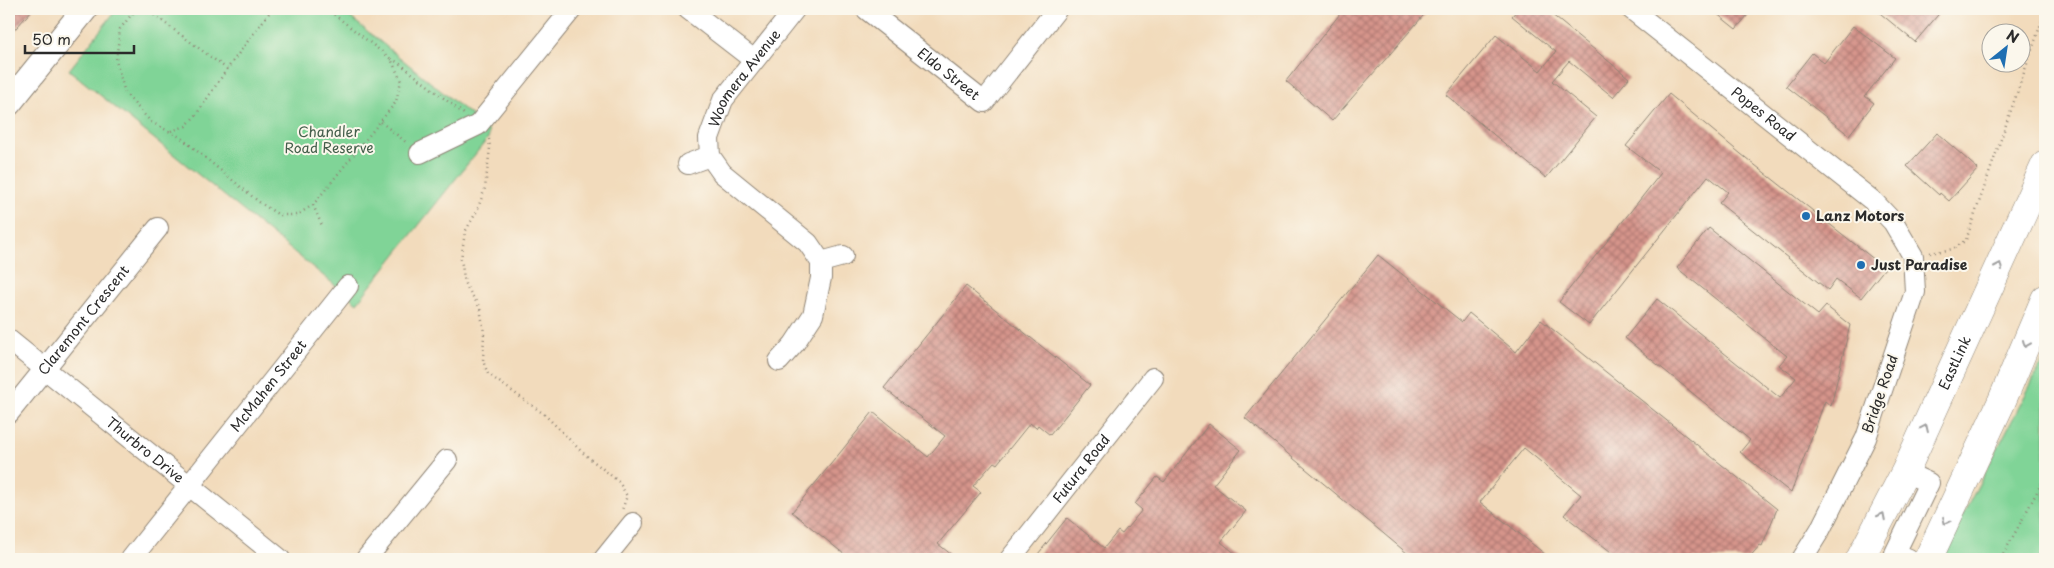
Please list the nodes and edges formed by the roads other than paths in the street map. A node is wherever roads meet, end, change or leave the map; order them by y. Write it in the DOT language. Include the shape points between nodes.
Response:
graph roads {
  1 [pos="85,9"];
  2 [pos="572,9"];
  3 [pos="688,9"];
  4 [pos="794,9"];
  5 [pos="866,9"];
  6 [pos="1057,9"];
  7 [pos="1631,9"];
  8 [pos="754,60"];
  9 [pos="9,103"];
  10 [pos="420,153"];
  11 [pos="710,156"];
  12 [pos="688,164"];
  13 [pos="2045,165"];
  14 [pos="1893,222"];
  15 [pos="158,228"];
  16 [pos="843,256"];
  17 [pos="821,262"];
  18 [pos="348,286"];
  19 [pos="2045,299"];
  20 [pos="9,340"];
  21 [pos="779,361"];
  22 [pos="44,368"];
  23 [pos="1153,378"];
  24 [pos="9,413"];
  25 [pos="447,460"];
  26 [pos="1904,472"];
  27 [pos="188,485"];
  28 [pos="631,526"];
  29 [pos="131,559"];
  30 [pos="280,559"];
  31 [pos="366,559"];
  32 [pos="604,559"];
  33 [pos="1010,559"];
  34 [pos="1802,559"];
  35 [pos="1860,559"];
  36 [pos="1909,559"];
  37 [pos="1928,559"];
  1 -- 9 [label="main road"];
  2 -- 10 [label="street" via="478,125"];
  3 -- 8 [label="street"];
  4 -- 8 [label="street, Woomera Avenue"];
  5 -- 6 [label="street, Eldo Street" via="984,102"];
  7 -- 14 [label="street, Popes Road" via="1873,201"];
  8 -- 11 [label="street, Woomera Avenue" via="723,100 709,138"];
  11 -- 12 [label="street"];
  11 -- 17 [label="street" via="722,173 808,243"];
  26 -- 13 [label="highway, EastLink, one-way"];
  14 -- 34 [label="street, Bridge Road" via="1913,256 1915,292 1866,438"];
  15 -- 22 [label="street, Claremont Crescent"];
  16 -- 17 [label="street"];
  17 -- 21 [label="street" via="813,315"];
  18 -- 27 [label="street, McMahen Street"];
  19 -- 37 [label="highway, one-way" via="2001,403"];
  20 -- 22 [label="street, Thurbro Drive"];
  22 -- 24 [label="street, Claremont Crescent"];
  22 -- 27 [label="street, Thurbro Drive"];
  23 -- 33 [label="street, Futura Road"];
  25 -- 31 [label="street"];
  35 -- 26 [label="highway, EastLink, one-way"];
  26 -- 36 [label="street" via="1928,483 1895,552"];
  27 -- 29 [label="street, McMahen Street"];
  27 -- 30 [label="street, Thurbro Drive"];
  28 -- 32 [label="street"];
}
